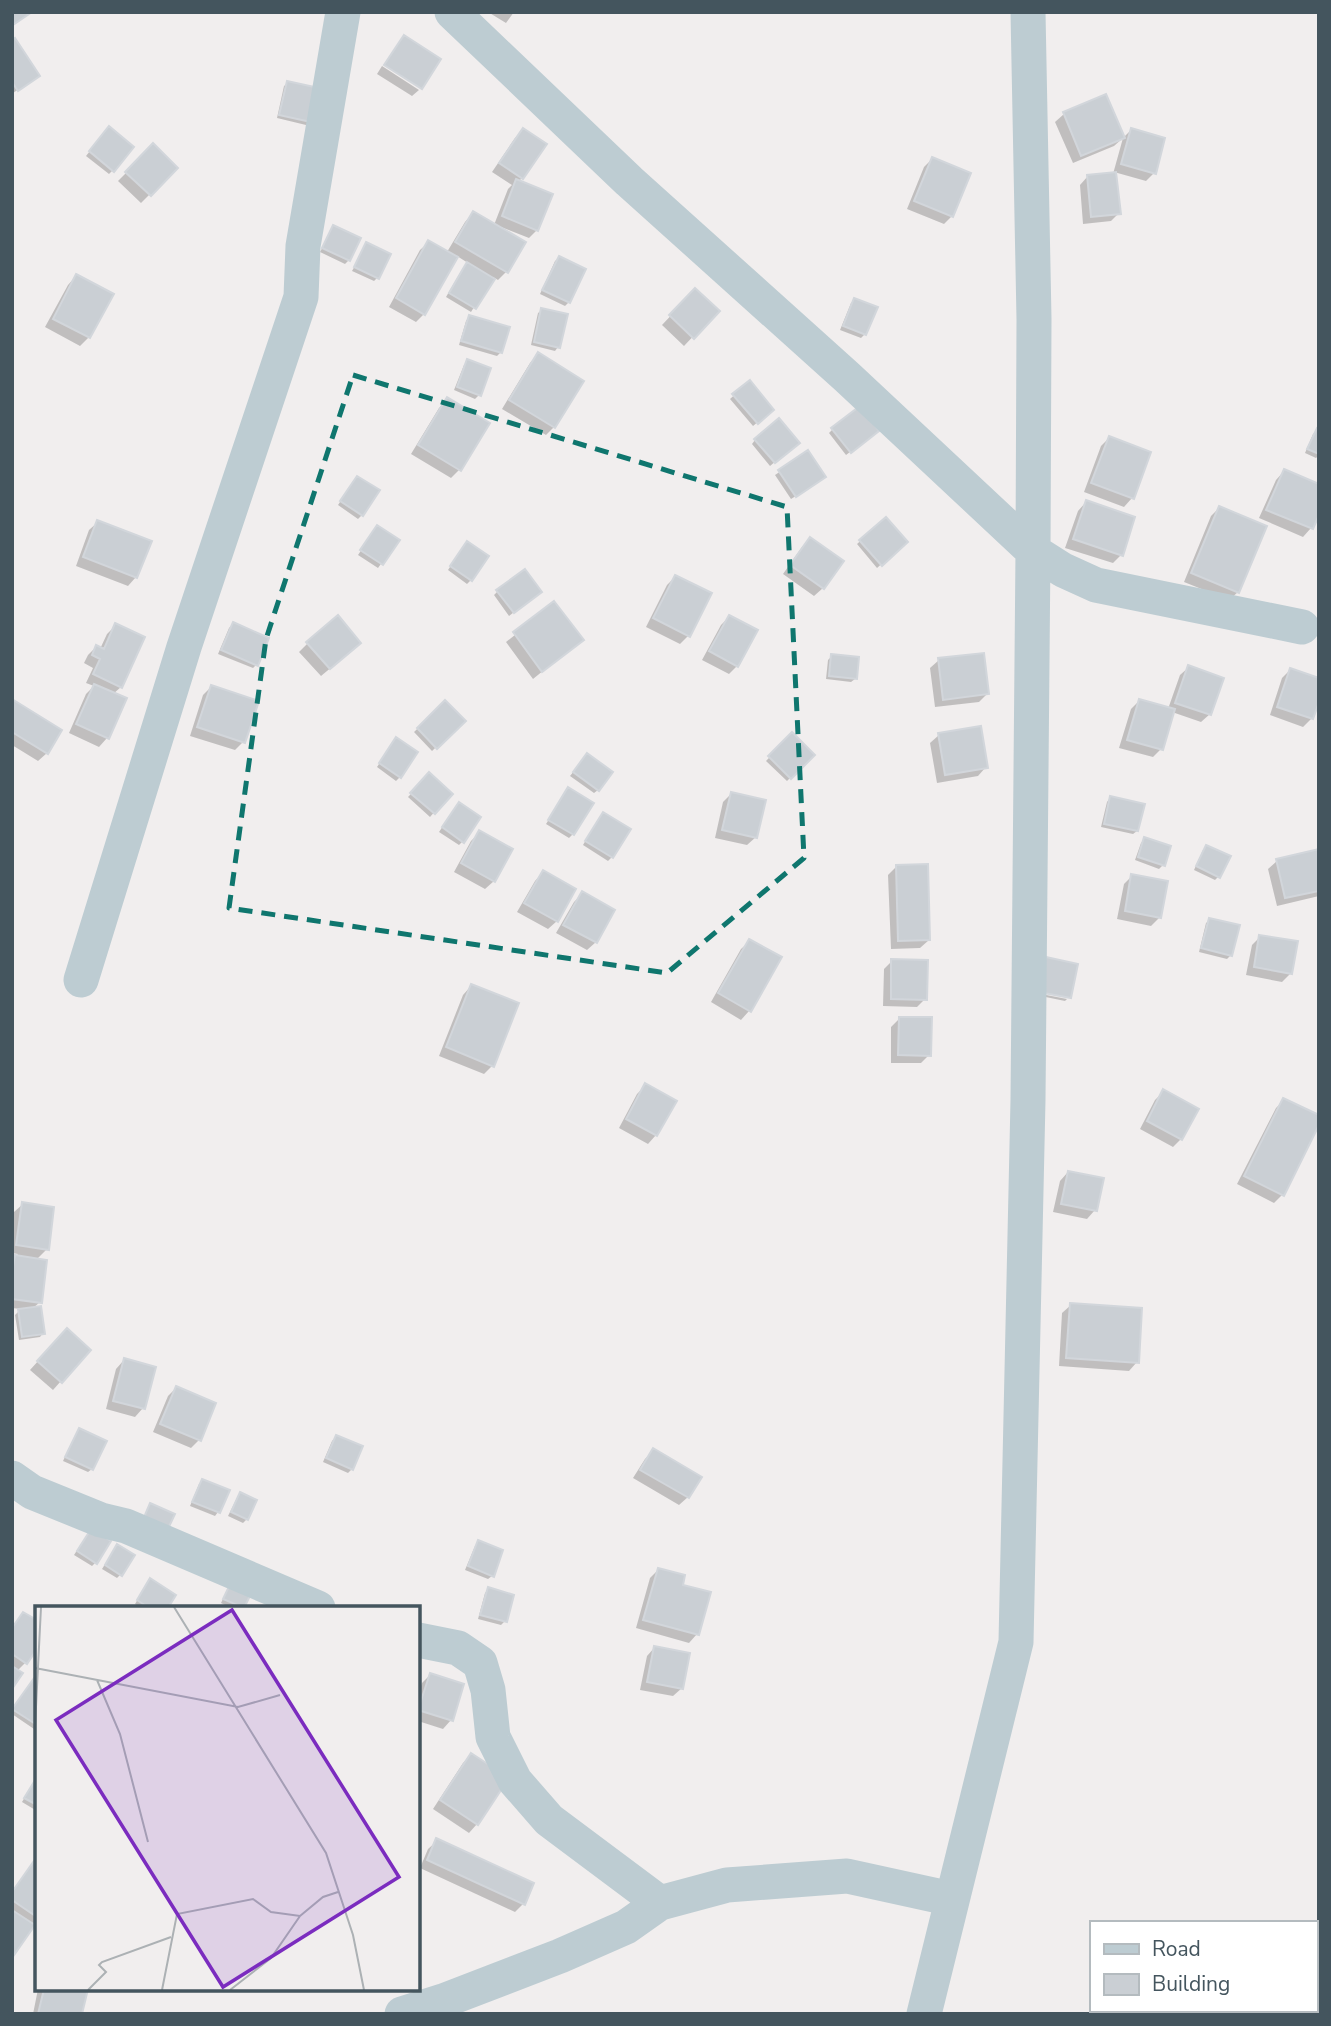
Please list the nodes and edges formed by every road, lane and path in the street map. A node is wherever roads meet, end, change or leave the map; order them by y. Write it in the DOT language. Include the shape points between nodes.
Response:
graph roads {
  1 [pos="343,12"];
  2 [pos="452,12"];
  3 [pos="1028,12"];
  4 [pos="1033,551"];
  5 [pos="1303,627"];
  6 [pos="81,980"];
  7 [pos="12,1478"];
  8 [pos="313,1606"];
  9 [pos="420,1640"];
  10 [pos="952,1899"];
  11 [pos="660,1903"];
  12 [pos="402,2014"];
  13 [pos="924,2014"];
  1 -- 6 [label="street" via="303,246 301,297 184,647"];
  2 -- 4 [label="street" via="629,181"];
  3 -- 4 [label="street"];
  4 -- 5 [label="street" via="1096,585"];
  4 -- 10 [label="street" via="1028,1100 1016,1642"];
  7 -- 8 [label="street" via="32,1492 126,1526"];
  9 -- 11 [label="street" via="458,1648 480,1663 493,1737 515,1781 549,1820"];
  10 -- 11 [label="street" via="847,1876 727,1885"];
  10 -- 13 [label="street"];
  11 -- 12 [label="street" via="626,1927 560,1956"];
}
